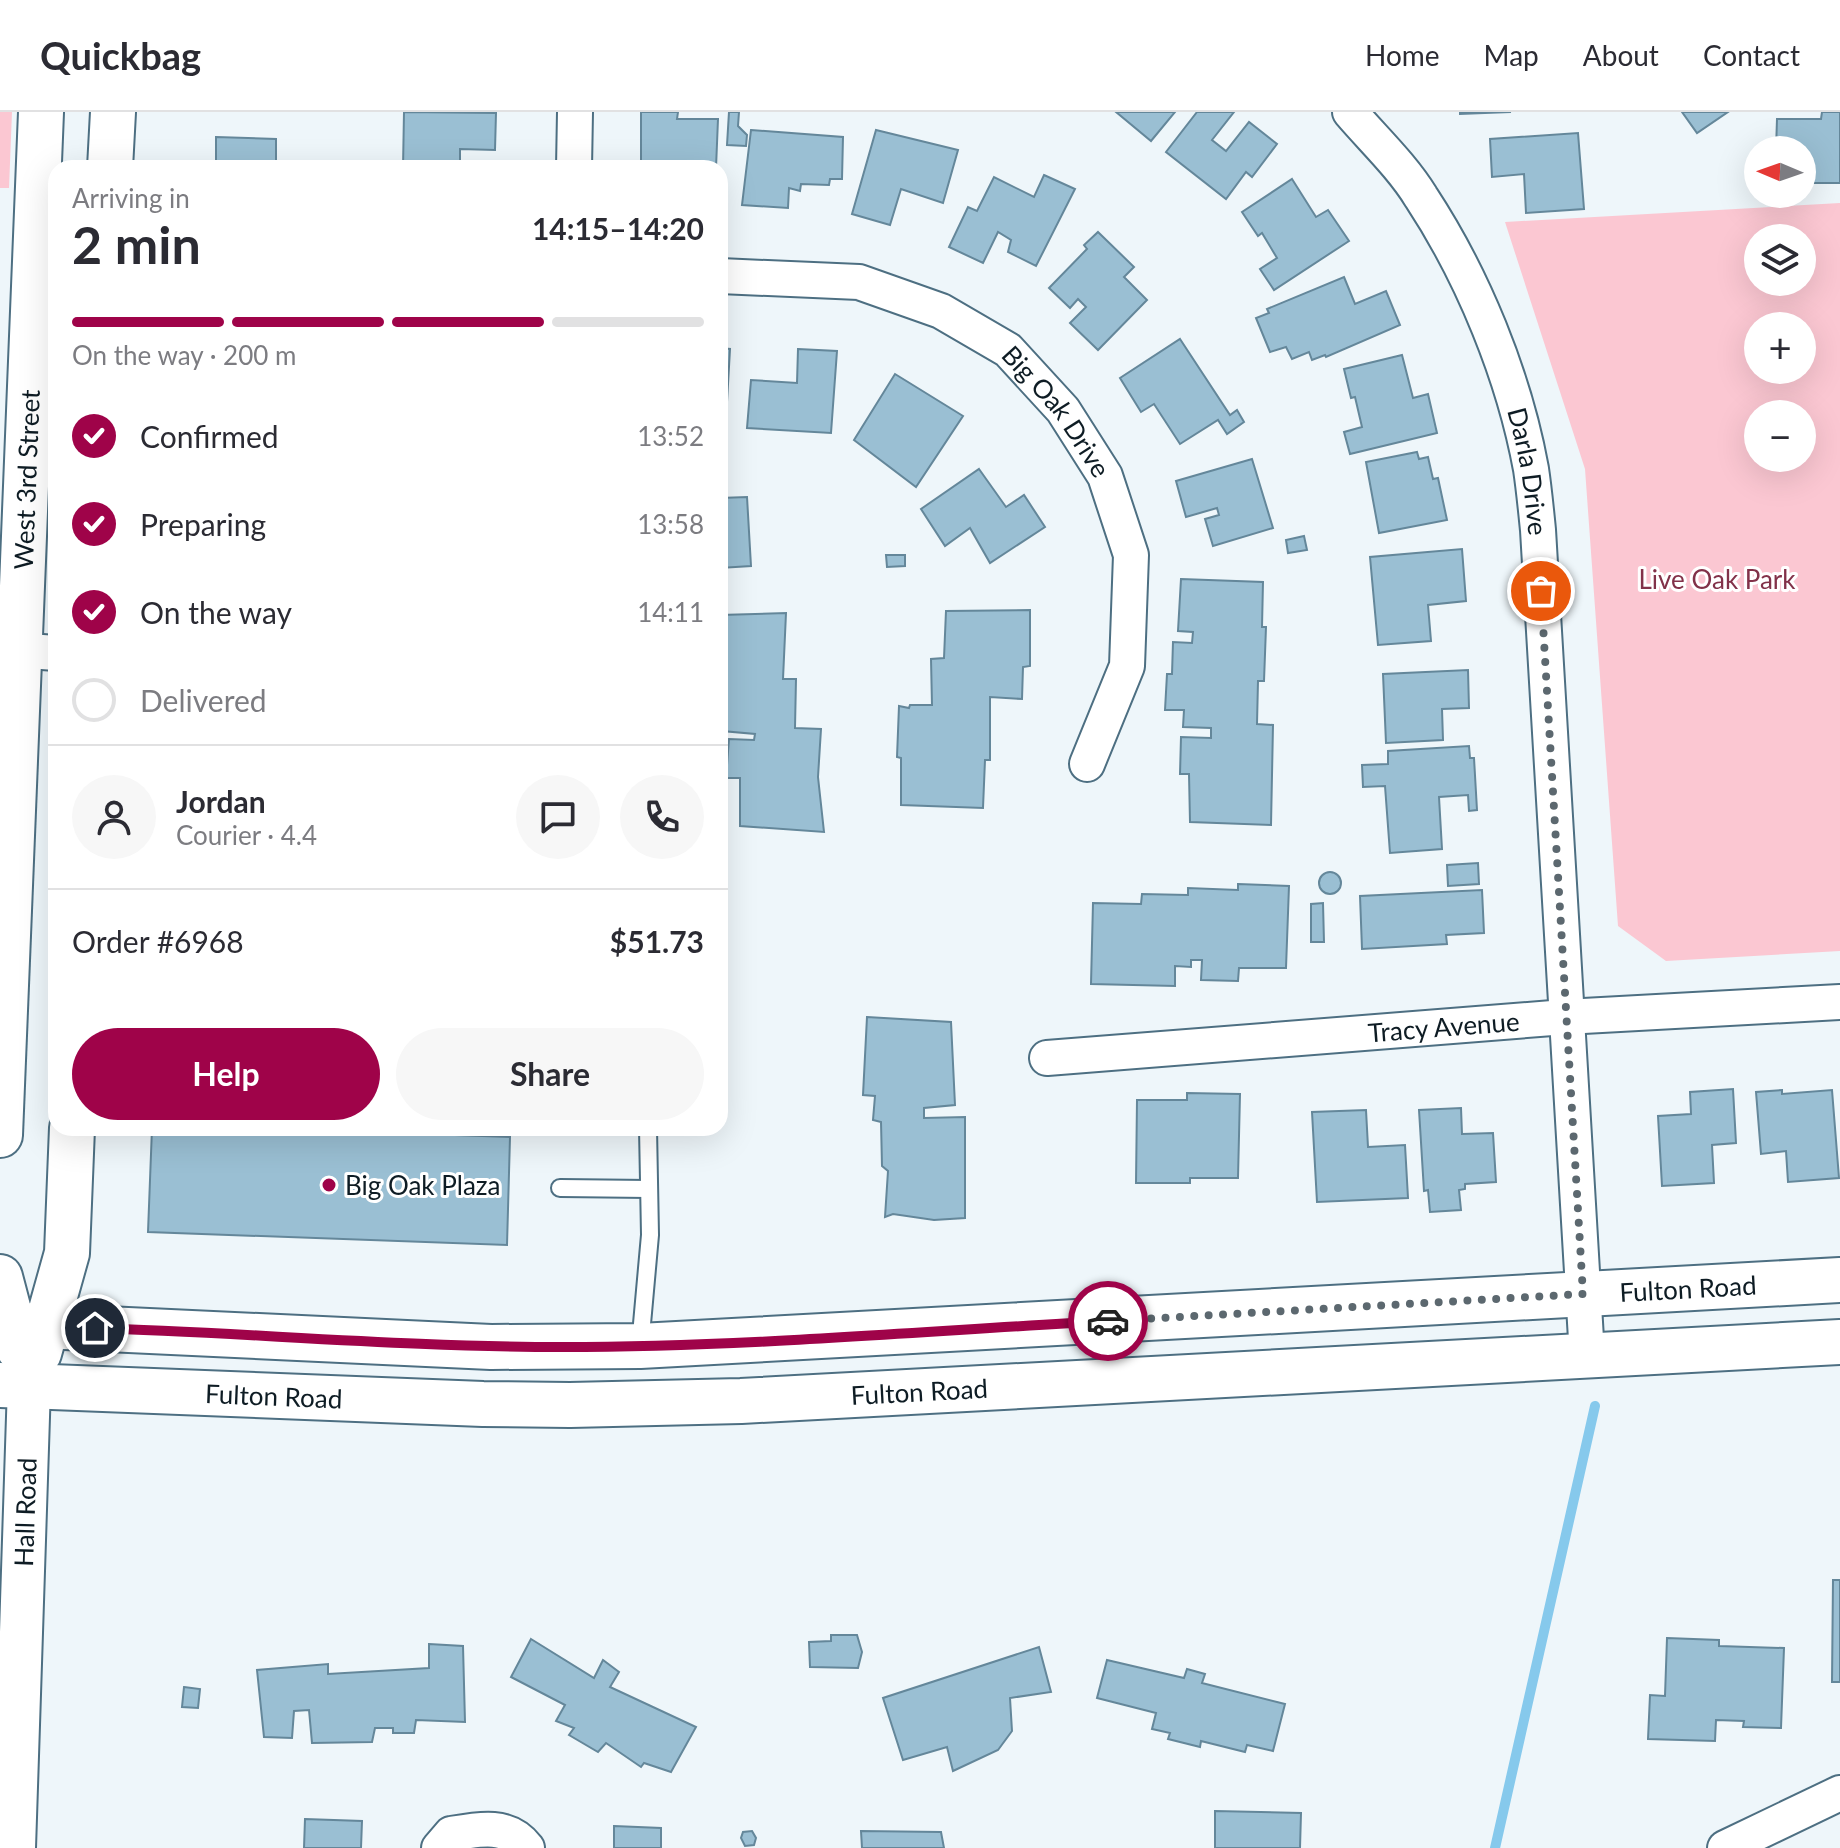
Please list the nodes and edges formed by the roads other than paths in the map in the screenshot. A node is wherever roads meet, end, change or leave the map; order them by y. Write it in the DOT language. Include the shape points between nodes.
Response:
graph roads {
  1 [pos="41,112"];
  2 [pos="113,112"];
  3 [pos="575,112"];
  4 [pos="1350,112"];
  5 [pos="110,160"];
  6 [pos="574,160"];
  7 [pos="728,276"];
  8 [pos="25,651"];
  9 [pos="1087,764"];
  10 [pos="1840,1002"];
  11 [pos="1565,1017"];
  12 [pos="1047,1058"];
  13 [pos="0,1135"];
  14 [pos="72,1136"];
  15 [pos="648,1136"];
  16 [pos="560,1188"];
  17 [pos="649,1189"];
  18 [pos="0,1277"];
  19 [pos="1840,1280"];
  20 [pos="1583,1294"];
  21 [pos="20,1324"];
  22 [pos="1840,1342"];
  23 [pos="640,1346"];
  24 [pos="1587,1356"];
  25 [pos="14,1386"];
  26 [pos="1840,1793"];
  27 [pos="14,1848"];
  28 [pos="439,1848"];
  29 [pos="527,1848"];
  30 [pos="1725,1848"];
  1 -- 8 [label="main road, West 3rd Street"];
  2 -- 5 [label="main road"];
  3 -- 6 [label="street"];
  4 -- 11 [label="street, Darla Drive" via="1420,194 1460,261 1512,397 1530,468 1538,530"];
  7 -- 9 [label="street, Big Oak Drive" via="859,282 941,311 1008,350 1063,410 1105,476 1131,555 1127,666"];
  8 -- 13 [label="main road, West 3rd Street"];
  10 -- 11 [label="street, Tracy Avenue"];
  11 -- 12 [label="street, Tracy Avenue"];
  11 -- 20 [label="street, Darla Drive"];
  14 -- 21 [label="main road" via="67,1253"];
  15 -- 17 [label="lane"];
  16 -- 17 [label="lane"];
  17 -- 23 [label="lane"];
  18 -- 21 [label="main road"];
  19 -- 20 [label="main road, Fulton Road"];
  20 -- 23 [label="main road, Fulton Road"];
  20 -- 24 [label="street, Darla Drive"];
  21 -- 23 [label="main road, Fulton Road" via="491,1347"];
  21 -- 25 [label="main road"];
  22 -- 24 [label="main road, Fulton Road"];
  24 -- 25 [label="main road, Fulton Road" via="614,1405"];
  25 -- 27 [label="street, Hall Road"];
  26 -- 30 [label="street"];
  28 -- 29 [label="street" via="451,1834 484,1828 510,1832"];
}
